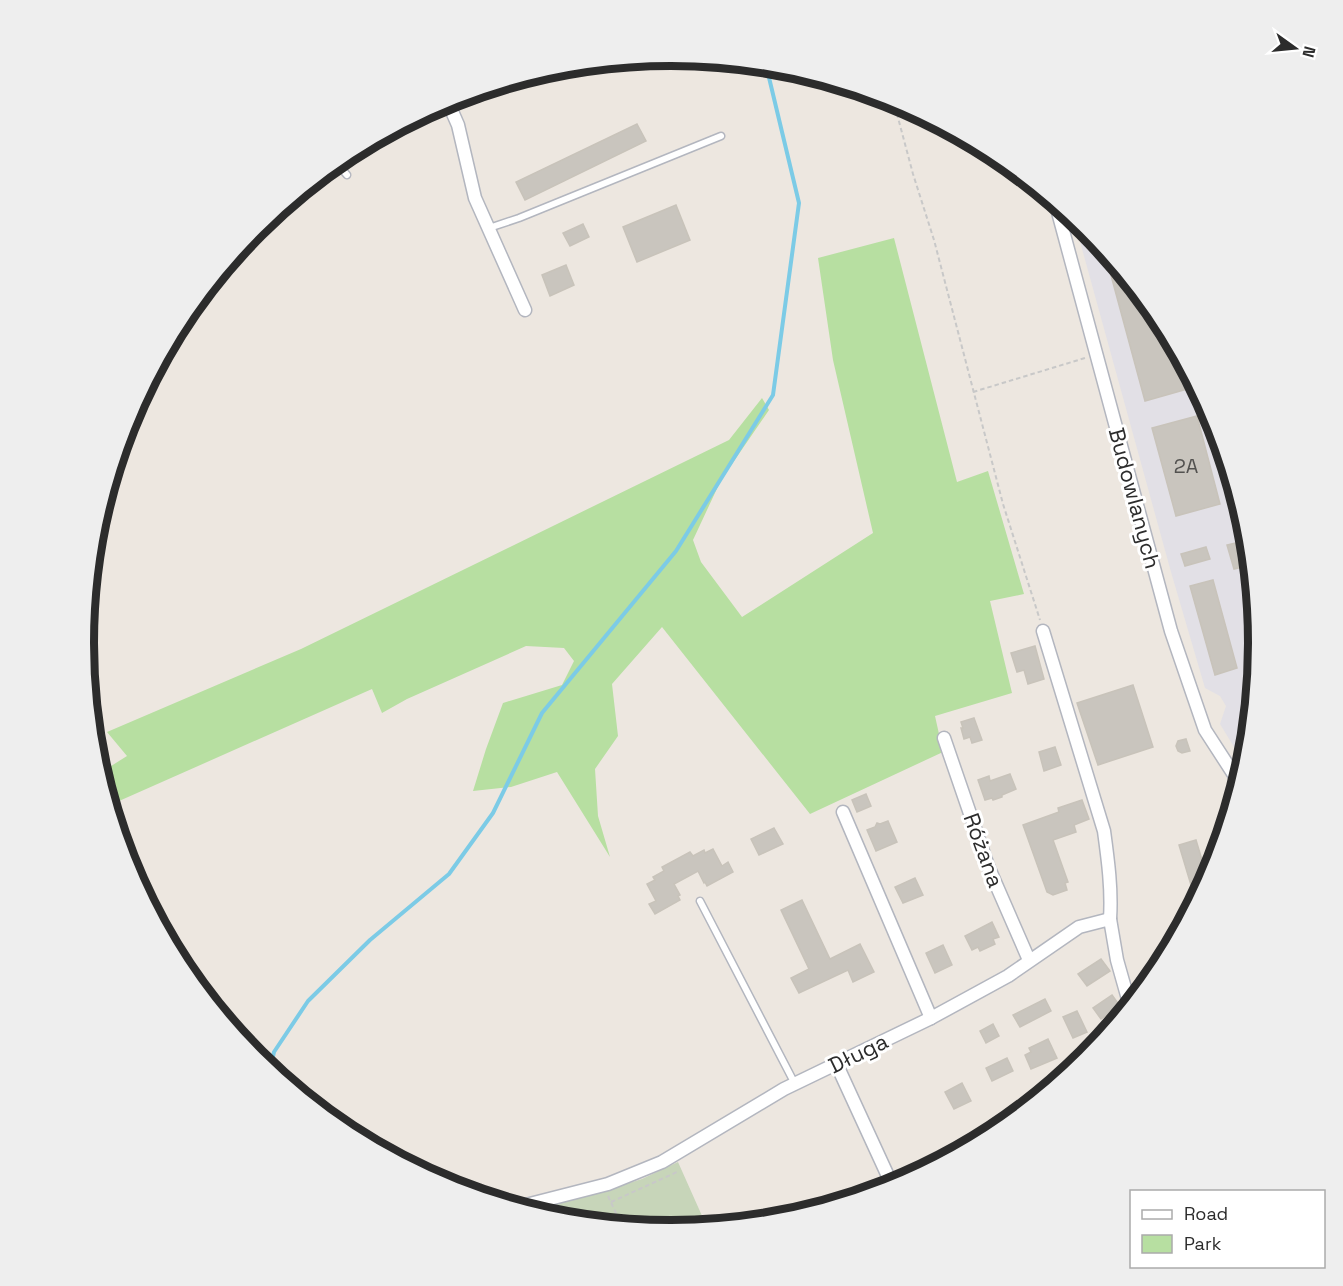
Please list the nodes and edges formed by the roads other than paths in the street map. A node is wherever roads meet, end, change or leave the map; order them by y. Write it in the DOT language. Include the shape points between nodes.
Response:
graph roads {
  1 [pos="451,110"];
  2 [pos="721,136"];
  3 [pos="342,169"];
  4 [pos="347,175"];
  5 [pos="1059,215"];
  6 [pos="488,228"];
  7 [pos="525,310"];
  8 [pos="1043,631"];
  9 [pos="944,738"];
  10 [pos="1233,773"];
  11 [pos="843,812"];
  12 [pos="700,901"];
  13 [pos="1110,919"];
  14 [pos="1029,960"];
  15 [pos="1127,996"];
  16 [pos="931,1018"];
  17 [pos="836,1063"];
  18 [pos="795,1084"];
  19 [pos="889,1177"];
  20 [pos="536,1203"];
  1 -- 6 [label="street" via="475,198"];
  2 -- 6 [label="lane"];
  3 -- 4 [label="lane"];
  5 -- 10 [label="street, Budowlanych" via="1171,631 1205,730"];
  6 -- 7 [label="street"];
  8 -- 13 [label="street" via="1104,831"];
  9 -- 14 [label="street, Różana" via="988,866"];
  11 -- 16 [label="street"];
  12 -- 18 [label="lane"];
  13 -- 14 [label="street, Długa" via="1079,927"];
  13 -- 15 [label="street"];
  14 -- 16 [label="street, Długa" via="1008,976"];
  16 -- 17 [label="street, Długa"];
  17 -- 18 [label="street, Długa"];
  17 -- 19 [label="street"];
  18 -- 20 [label="street, Długa" via="662,1162 604,1185"];
}
